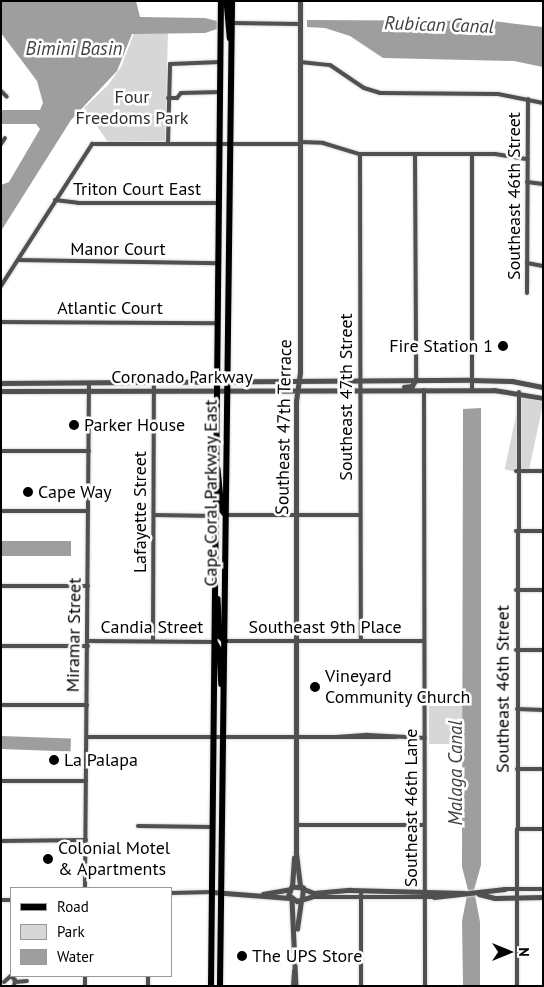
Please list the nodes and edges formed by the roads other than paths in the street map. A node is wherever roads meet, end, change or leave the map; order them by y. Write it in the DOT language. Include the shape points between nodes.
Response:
graph roads {
  1 [pos="222,1"];
  2 [pos="228,1"];
  3 [pos="232,1"];
  4 [pos="300,1"];
  5 [pos="232,24"];
  6 [pos="300,24"];
  7 [pos="232,42"];
  8 [pos="221,62"];
  9 [pos="300,62"];
  10 [pos="1,91"];
  11 [pos="220,92"];
  12 [pos="6,97"];
  13 [pos="168,98"];
  14 [pos="528,99"];
  15 [pos="543,103"];
  16 [pos="5,138"];
  17 [pos="168,143"];
  18 [pos="220,143"];
  19 [pos="300,143"];
  20 [pos="1,144"];
  21 [pos="230,144"];
  22 [pos="360,154"];
  23 [pos="415,154"];
  24 [pos="472,154"];
  25 [pos="528,159"];
  26 [pos="528,182"];
  27 [pos="543,184"];
  28 [pos="55,200"];
  29 [pos="220,203"];
  30 [pos="18,260"];
  31 [pos="219,263"];
  32 [pos="527,263"];
  33 [pos="543,266"];
  34 [pos="1,286"];
  35 [pos="527,293"];
  36 [pos="1,322"];
  37 [pos="218,322"];
  38 [pos="416,379"];
  39 [pos="360,380"];
  40 [pos="472,380"];
  41 [pos="227,381"];
  42 [pos="299,381"];
  43 [pos="154,382"];
  44 [pos="218,382"];
  45 [pos="1,383"];
  46 [pos="89,383"];
  47 [pos="543,387"];
  48 [pos="298,390"];
  49 [pos="360,390"];
  50 [pos="394,390"];
  51 [pos="424,390"];
  52 [pos="472,390"];
  53 [pos="1,391"];
  54 [pos="89,391"];
  55 [pos="154,391"];
  56 [pos="218,391"];
  57 [pos="227,391"];
  58 [pos="519,392"];
  59 [pos="543,398"];
  60 [pos="1,451"];
  61 [pos="89,451"];
  62 [pos="217,467"];
  63 [pos="516,471"];
  64 [pos="543,471"];
  65 [pos="1,511"];
  66 [pos="88,511"];
  67 [pos="154,515"];
  68 [pos="226,515"];
  69 [pos="296,515"];
  70 [pos="360,515"];
  71 [pos="216,516"];
  72 [pos="516,531"];
  73 [pos="543,531"];
  74 [pos="225,563"];
  75 [pos="1,586"];
  76 [pos="88,586"];
  77 [pos="516,590"];
  78 [pos="543,590"];
  79 [pos="216,595"];
  80 [pos="153,641"];
  81 [pos="225,641"];
  82 [pos="296,641"];
  83 [pos="361,641"];
  84 [pos="424,641"];
  85 [pos="215,642"];
  86 [pos="88,643"];
  87 [pos="1,646"];
  88 [pos="516,650"];
  89 [pos="543,650"];
  90 [pos="224,688"];
  91 [pos="1,705"];
  92 [pos="87,705"];
  93 [pos="517,710"];
  94 [pos="543,710"];
  95 [pos="86,737"];
  96 [pos="214,737"];
  97 [pos="224,737"];
  98 [pos="296,737"];
  99 [pos="424,738"];
  100 [pos="517,769"];
  101 [pos="543,769"];
  102 [pos="1,781"];
  103 [pos="86,781"];
  104 [pos="296,825"];
  105 [pos="424,825"];
  106 [pos="138,826"];
  107 [pos="212,828"];
  108 [pos="517,829"];
  109 [pos="543,829"];
  110 [pos="86,840"];
  111 [pos="1,841"];
  112 [pos="296,852"];
  113 [pos="86,887"];
  114 [pos="301,887"];
  115 [pos="291,888"];
  116 [pos="543,889"];
  117 [pos="424,890"];
  118 [pos="517,890"];
  119 [pos="361,891"];
  120 [pos="212,892"];
  121 [pos="172,893"];
  122 [pos="466,893"];
  123 [pos="476,893"];
  124 [pos="221,894"];
  125 [pos="261,894"];
  126 [pos="424,897"];
  127 [pos="543,897"];
  128 [pos="361,898"];
  129 [pos="517,898"];
  130 [pos="291,899"];
  131 [pos="301,899"];
  132 [pos="296,933"];
  133 [pos="28,981"];
  134 [pos="3,983"];
  135 [pos="14,984"];
  136 [pos="211,986"];
  137 [pos="220,986"];
  138 [pos="294,986"];
  139 [pos="360,986"];
  140 [pos="425,986"];
  141 [pos="517,986"];
  1 -- 8 [label="main road, Cape Coral Parkway East"];
  2 -- 7 [label="main road" via="228,30"];
  3 -- 5 [label="main road, Cape Coral Parkway East"];
  4 -- 6 [label="street, Southeast 47th Terrace"];
  5 -- 6 [label="street"];
  5 -- 7 [label="main road, Cape Coral Parkway East"];
  6 -- 9 [label="street, Southeast 47th Terrace"];
  7 -- 21 [label="main road, Cape Coral Parkway East"];
  8 -- 11 [label="main road, Cape Coral Parkway East"];
  8 -- 13 [label="street" via="170,64"];
  9 -- 14 [label="street" via="330,65 364,88 380,93 496,94"];
  9 -- 19 [label="street, Southeast 47th Terrace"];
  10 -- 12 [label="street"];
  11 -- 13 [label="street" via="181,93 177,98"];
  11 -- 18 [label="main road, Cape Coral Parkway East"];
  13 -- 17 [label="street"];
  14 -- 15 [label="street"];
  14 -- 25 [label="street, Southeast 46th Street"];
  16 -- 20 [label="street"];
  17 -- 18 [label="street"];
  17 -- 28 [label="street" via="92,144"];
  18 -- 21 [label="street"];
  18 -- 29 [label="main road, Cape Coral Parkway East"];
  19 -- 21 [label="street"];
  19 -- 22 [label="street" via="323,143"];
  19 -- 42 [label="street, Southeast 47th Terrace"];
  21 -- 41 [label="main road, Cape Coral Parkway East"];
  22 -- 23 [label="street"];
  22 -- 39 [label="street, Southeast 47th Street"];
  23 -- 24 [label="street"];
  23 -- 38 [label="street"];
  24 -- 25 [label="street"];
  24 -- 40 [label="street"];
  25 -- 26 [label="street, Southeast 46th Street"];
  26 -- 27 [label="street"];
  26 -- 32 [label="street, Southeast 46th Street"];
  28 -- 29 [label="street, Triton Court East" via="78,203"];
  28 -- 30 [label="street"];
  29 -- 31 [label="main road, Cape Coral Parkway East"];
  30 -- 31 [label="street, Manor Court"];
  30 -- 34 [label="street"];
  31 -- 37 [label="main road, Cape Coral Parkway East"];
  32 -- 33 [label="street"];
  32 -- 35 [label="street, Southeast 46th Street"];
  36 -- 37 [label="street, Atlantic Court"];
  37 -- 44 [label="main road, Cape Coral Parkway East"];
  38 -- 39 [label="street, Coronado Parkway"];
  38 -- 40 [label="street, Coronado Parkway"];
  38 -- 50 [label="street" via="412,386"];
  39 -- 42 [label="street, Coronado Parkway"];
  39 -- 49 [label="street, Southeast 47th Street"];
  40 -- 47 [label="street, Coronado Parkway" via="512,381"];
  40 -- 52 [label="street"];
  41 -- 42 [label="street, Coronado Parkway"];
  41 -- 44 [label="street, Coronado Parkway"];
  41 -- 57 [label="main road, Cape Coral Parkway East"];
  42 -- 48 [label="street, Southeast 47th Terrace"];
  43 -- 44 [label="street, Coronado Parkway"];
  43 -- 46 [label="street, Coronado Parkway"];
  43 -- 55 [label="street, Lafayette Street"];
  44 -- 56 [label="main road, Cape Coral Parkway East"];
  45 -- 46 [label="street, Coronado Parkway"];
  46 -- 54 [label="street, Miramar Street"];
  48 -- 49 [label="street, Coronado Parkway"];
  48 -- 57 [label="street, Coronado Parkway"];
  48 -- 69 [label="street, Southeast 47th Terrace"];
  49 -- 50 [label="street, Coronado Parkway"];
  49 -- 70 [label="street, Southeast 47th Street"];
  50 -- 51 [label="street, Coronado Parkway"];
  51 -- 52 [label="street, Coronado Parkway"];
  51 -- 84 [label="street, Southeast 46th Lane"];
  52 -- 58 [label="street, Coronado Parkway"];
  53 -- 54 [label="street, Coronado Parkway"];
  54 -- 55 [label="street, Coronado Parkway"];
  54 -- 61 [label="street, Miramar Street"];
  55 -- 56 [label="street, Coronado Parkway"];
  55 -- 67 [label="street, Lafayette Street"];
  56 -- 57 [label="street, Coronado Parkway"];
  56 -- 62 [label="main road, Cape Coral Parkway East"];
  57 -- 68 [label="main road, Cape Coral Parkway East"];
  58 -- 59 [label="street, Coronado Parkway"];
  58 -- 63 [label="street, Southeast 46th Street"];
  60 -- 61 [label="street"];
  61 -- 66 [label="street, Miramar Street"];
  62 -- 68 [label="main road" via="221,475 222,510"];
  62 -- 71 [label="main road, Cape Coral Parkway East"];
  63 -- 64 [label="street"];
  63 -- 72 [label="street, Southeast 46th Street"];
  65 -- 66 [label="street"];
  66 -- 76 [label="street, Miramar Street"];
  67 -- 71 [label="street"];
  67 -- 80 [label="street, Lafayette Street"];
  68 -- 69 [label="street"];
  68 -- 74 [label="main road, Cape Coral Parkway East"];
  69 -- 70 [label="street"];
  69 -- 82 [label="street, Southeast 47th Terrace"];
  70 -- 83 [label="street, Southeast 47th Street"];
  71 -- 74 [label="main road" via="221,522"];
  71 -- 79 [label="main road, Cape Coral Parkway East"];
  72 -- 73 [label="street"];
  72 -- 77 [label="street, Southeast 46th Street"];
  74 -- 81 [label="main road, Cape Coral Parkway East"];
  75 -- 76 [label="street"];
  76 -- 86 [label="street, Miramar Street"];
  77 -- 78 [label="street"];
  77 -- 88 [label="street, Southeast 46th Street"];
  79 -- 81 [label="main road" via="220,636"];
  79 -- 85 [label="main road, Cape Coral Parkway East"];
  80 -- 85 [label="street, Candia Street"];
  80 -- 86 [label="street, Candia Street"];
  81 -- 82 [label="street, Southeast 9th Place"];
  81 -- 90 [label="main road, Cape Coral Parkway East"];
  82 -- 83 [label="street, Southeast 9th Place"];
  82 -- 98 [label="street, Southeast 47th Terrace"];
  83 -- 84 [label="street, Southeast 9th Place"];
  84 -- 99 [label="street, Southeast 46th Lane"];
  85 -- 90 [label="main road" via="220,651"];
  85 -- 96 [label="main road, Cape Coral Parkway East"];
  86 -- 87 [label="street, Candia Street"];
  86 -- 92 [label="street, Miramar Street"];
  88 -- 89 [label="street"];
  88 -- 93 [label="street, Southeast 46th Street"];
  90 -- 97 [label="main road, Cape Coral Parkway East"];
  91 -- 92 [label="street"];
  92 -- 95 [label="street, Miramar Street"];
  93 -- 94 [label="street"];
  93 -- 100 [label="street, Southeast 46th Street"];
  95 -- 96 [label="street"];
  95 -- 103 [label="street, Miramar Street"];
  96 -- 97 [label="street"];
  96 -- 107 [label="main road, Cape Coral Parkway East"];
  97 -- 98 [label="street"];
  97 -- 124 [label="main road, Cape Coral Parkway East"];
  98 -- 99 [label="street" via="363,735"];
  98 -- 104 [label="street, Southeast 47th Terrace"];
  99 -- 105 [label="street, Southeast 46th Lane"];
  100 -- 101 [label="street"];
  100 -- 108 [label="street, Southeast 46th Street"];
  102 -- 103 [label="street"];
  103 -- 110 [label="street, Miramar Street"];
  104 -- 105 [label="street"];
  104 -- 112 [label="street, Southeast 47th Terrace"];
  105 -- 117 [label="street, Southeast 46th Lane"];
  106 -- 107 [label="street"];
  107 -- 120 [label="main road, Cape Coral Parkway East"];
  108 -- 109 [label="street"];
  108 -- 118 [label="street, Southeast 46th Street"];
  110 -- 111 [label="street"];
  110 -- 113 [label="street, Miramar Street"];
  112 -- 114 [label="street, Southeast 47th Terrace"];
  112 -- 115 [label="street, Southeast 47th Terrace"];
  114 -- 115 [label="street"];
  114 -- 119 [label="street" via="314,893"];
  114 -- 131 [label="street, Southeast 47th Terrace"];
  115 -- 125 [label="street"];
  115 -- 130 [label="street, Southeast 47th Terrace"];
  116 -- 118 [label="street"];
  117 -- 119 [label="street"];
  117 -- 122 [label="street"];
  117 -- 126 [label="street, Southeast 46th Lane"];
  118 -- 123 [label="street"];
  118 -- 129 [label="street, Southeast 46th Street"];
  119 -- 128 [label="street"];
  120 -- 121 [label="street"];
  120 -- 124 [label="street"];
  120 -- 136 [label="main road, Cape Coral Parkway East"];
  122 -- 123 [label="street"];
  122 -- 126 [label="street"];
  123 -- 129 [label="street"];
  124 -- 125 [label="street"];
  124 -- 137 [label="main road, Cape Coral Parkway East"];
  125 -- 130 [label="street"];
  126 -- 128 [label="street"];
  126 -- 140 [label="street, Southeast 46th Lane"];
  127 -- 129 [label="street"];
  128 -- 131 [label="street"];
  128 -- 139 [label="street"];
  129 -- 141 [label="street, Southeast 46th Street"];
  130 -- 131 [label="street"];
  130 -- 132 [label="street"];
  131 -- 132 [label="street"];
  132 -- 138 [label="street"];
  133 -- 135 [label="street"];
  134 -- 135 [label="street" via="9,976"];
}
